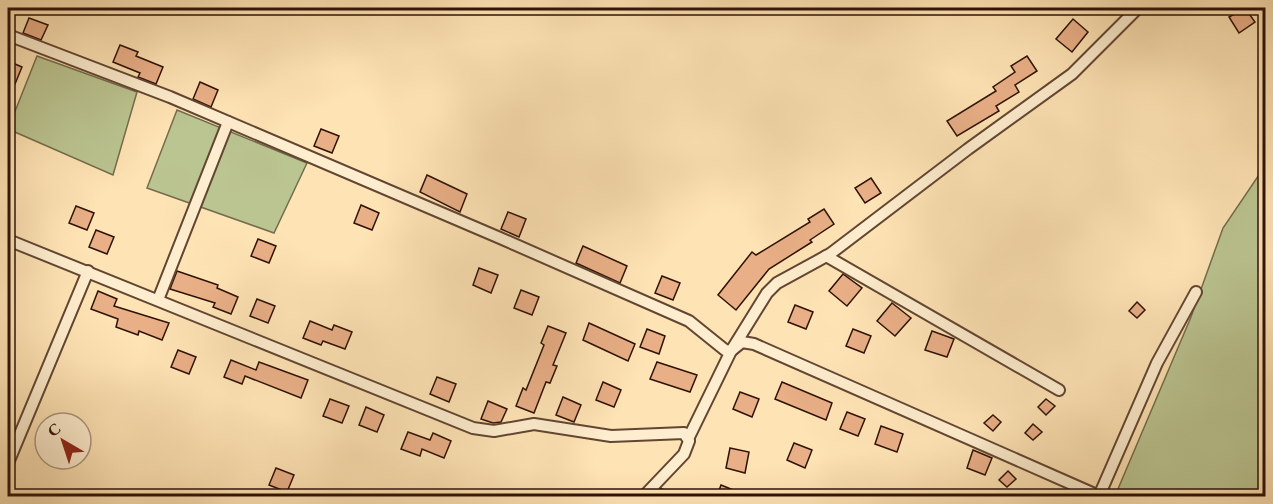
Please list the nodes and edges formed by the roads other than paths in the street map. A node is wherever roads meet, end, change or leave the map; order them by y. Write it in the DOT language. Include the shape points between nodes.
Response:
graph roads {
  1 [pos="1138,8"];
  2 [pos="8,33"];
  3 [pos="228,122"];
  4 [pos="8,240"];
  5 [pos="826,256"];
  6 [pos="88,271"];
  7 [pos="1196,292"];
  8 [pos="158,300"];
  9 [pos="731,351"];
  10 [pos="1059,390"];
  11 [pos="688,437"];
  12 [pos="8,463"];
  13 [pos="648,493"];
  14 [pos="662,496"];
  15 [pos="1099,496"];
  1 -- 5 [label="street" via="1072,74"];
  2 -- 3 [label="street"];
  3 -- 8 [label="street"];
  3 -- 9 [label="street" via="689,321"];
  4 -- 6 [label="street"];
  5 -- 9 [label="street" via="786,276 772,288"];
  5 -- 10 [label="street"];
  6 -- 8 [label="street"];
  6 -- 12 [label="street"];
  7 -- 15 [label="street" via="1157,363"];
  8 -- 11 [label="street" via="473,428 494,431 534,424 611,436 684,433"];
  9 -- 11 [label="street"];
  9 -- 15 [label="street" via="742,342 754,344"];
  11 -- 13 [label="street" via="684,454"];
  13 -- 14 [label="street"];
}
